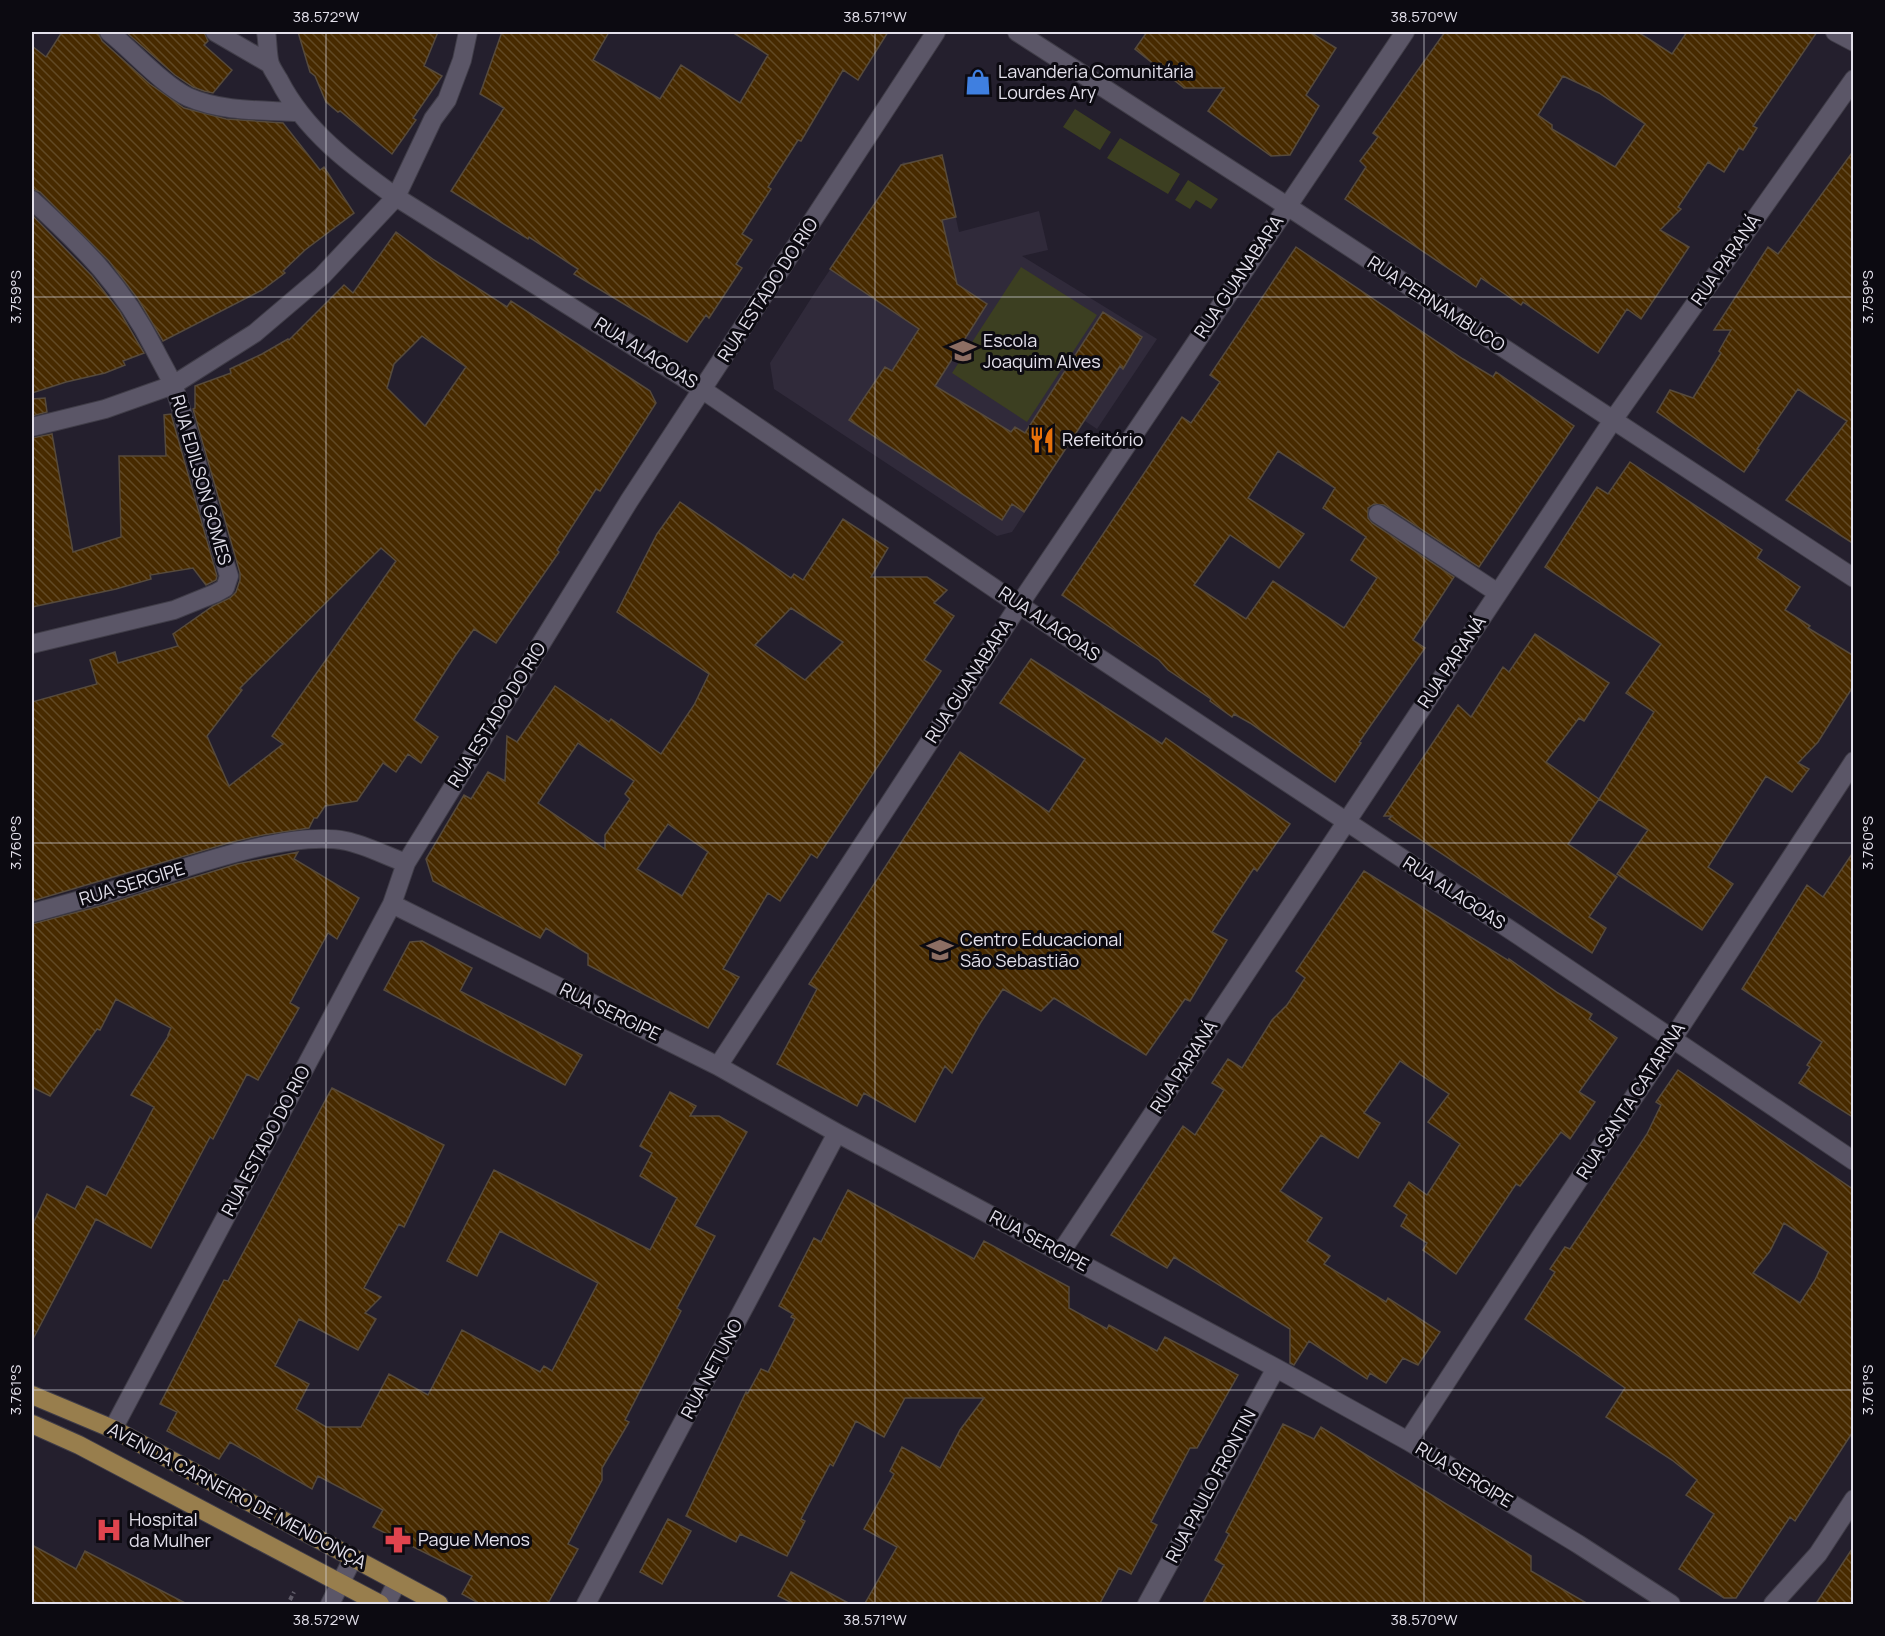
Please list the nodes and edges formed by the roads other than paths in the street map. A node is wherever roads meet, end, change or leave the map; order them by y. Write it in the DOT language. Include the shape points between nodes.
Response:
graph roads {
  1 [pos="109,32"];
  2 [pos="215,32"];
  3 [pos="266,32"];
  4 [pos="468,32"];
  5 [pos="936,32"];
  6 [pos="1017,32"];
  7 [pos="1405,32"];
  8 [pos="1835,32"];
  9 [pos="1854,42"];
  10 [pos="270,64"];
  11 [pos="1854,79"];
  12 [pos="298,112"];
  13 [pos="396,197"];
  14 [pos="32,200"];
  15 [pos="1287,206"];
  16 [pos="173,386"];
  17 [pos="704,390"];
  18 [pos="1613,420"];
  19 [pos="32,427"];
  20 [pos="1378,514"];
  21 [pos="1854,578"];
  22 [pos="1498,592"];
  23 [pos="1019,605"];
  24 [pos="32,644"];
  25 [pos="1854,760"];
  26 [pos="1346,822"];
  27 [pos="406,862"];
  28 [pos="392,904"];
  29 [pos="32,913"];
  30 [pos="1672,1039"];
  31 [pos="718,1066"];
  32 [pos="837,1132"];
  33 [pos="1854,1161"];
  34 [pos="1061,1252"];
  35 [pos="1276,1368"];
  36 [pos="32,1395"];
  37 [pos="32,1425"];
  38 [pos="113,1429"];
  39 [pos="1408,1441"];
  40 [pos="1854,1499"];
  41 [pos="353,1558"];
  42 [pos="397,1582"];
  43 [pos="342,1583"];
  44 [pos="330,1605"];
  45 [pos="380,1605"];
  46 [pos="386,1605"];
  47 [pos="439,1605"];
  48 [pos="586,1605"];
  49 [pos="1147,1605"];
  50 [pos="1671,1605"];
  51 [pos="1773,1605"];
  1 -- 12 [label="street" via="186,96 212,106"];
  2 -- 10 [label="street"];
  3 -- 10 [label="street, RUA ALAGOAS"];
  4 -- 13 [label="street" via="447,100 433,119"];
  5 -- 17 [label="street, RUA ESTADO DO RIO"];
  6 -- 15 [label="street, RUA PERNAMBUCO"];
  7 -- 15 [label="street, RUA GUANABARA"];
  8 -- 9 [label="street"];
  10 -- 12 [label="street, RUA ALAGOAS"];
  11 -- 18 [label="street, RUA PARANÁ"];
  12 -- 13 [label="street, RUA ALAGOAS" via="328,145"];
  13 -- 16 [label="street" via="288,307"];
  13 -- 17 [label="street, RUA ALAGOAS"];
  14 -- 16 [label="street, RUA EDILSON GOMES" via="80,244 129,303"];
  15 -- 18 [label="street, RUA PERNAMBUCO"];
  15 -- 23 [label="street, RUA GUANABARA"];
  16 -- 19 [label="street" via="105,410"];
  16 -- 24 [label="street, RUA EDILSON GOMES" via="229,576 225,588 174,609"];
  17 -- 23 [label="street, RUA ALAGOAS"];
  17 -- 27 [label="street, RUA ESTADO DO RIO" via="629,501"];
  18 -- 21 [label="street, RUA PERNAMBUCO"];
  18 -- 22 [label="street, RUA PARANÁ"];
  20 -- 22 [label="street"];
  22 -- 26 [label="street, RUA PARANÁ"];
  23 -- 26 [label="street, RUA ALAGOAS"];
  23 -- 31 [label="street, RUA GUANABARA"];
  25 -- 30 [label="street, RUA SANTA CATARINA"];
  26 -- 30 [label="street, RUA ALAGOAS"];
  26 -- 34 [label="street, RUA PARANÁ"];
  27 -- 28 [label="street, RUA ESTADO DO RIO"];
  27 -- 29 [label="street, RUA SERGIPE" via="345,841 312,839 234,854"];
  28 -- 31 [label="street, RUA SERGIPE"];
  28 -- 38 [label="street, RUA ESTADO DO RIO"];
  30 -- 33 [label="street, RUA ALAGOAS"];
  30 -- 39 [label="street, RUA SANTA CATARINA"];
  31 -- 32 [label="street, RUA SERGIPE"];
  32 -- 34 [label="street, RUA SERGIPE"];
  32 -- 48 [label="street, RUA NETUNO"];
  34 -- 35 [label="street, RUA SERGIPE"];
  35 -- 39 [label="street, RUA SERGIPE"];
  35 -- 49 [label="street, RUA PAULO FRONTIN"];
  36 -- 38 [label="main road, AVENIDA CARNEIRO DE MENDONÇA"];
  37 -- 43 [label="main road, AVENIDA CARNEIRO DE MENDONÇA" via="79,1444"];
  38 -- 41 [label="main road, AVENIDA CARNEIRO DE MENDONÇA"];
  39 -- 50 [label="street, RUA SERGIPE"];
  40 -- 51 [label="street" via="1818,1554"];
  41 -- 42 [label="main road, AVENIDA CARNEIRO DE MENDONÇA"];
  41 -- 43 [label="street"];
  42 -- 46 [label="street"];
  42 -- 47 [label="main road, AVENIDA CARNEIRO DE MENDONÇA"];
  43 -- 44 [label="street"];
  43 -- 45 [label="main road, AVENIDA CARNEIRO DE MENDONÇA"];
}
